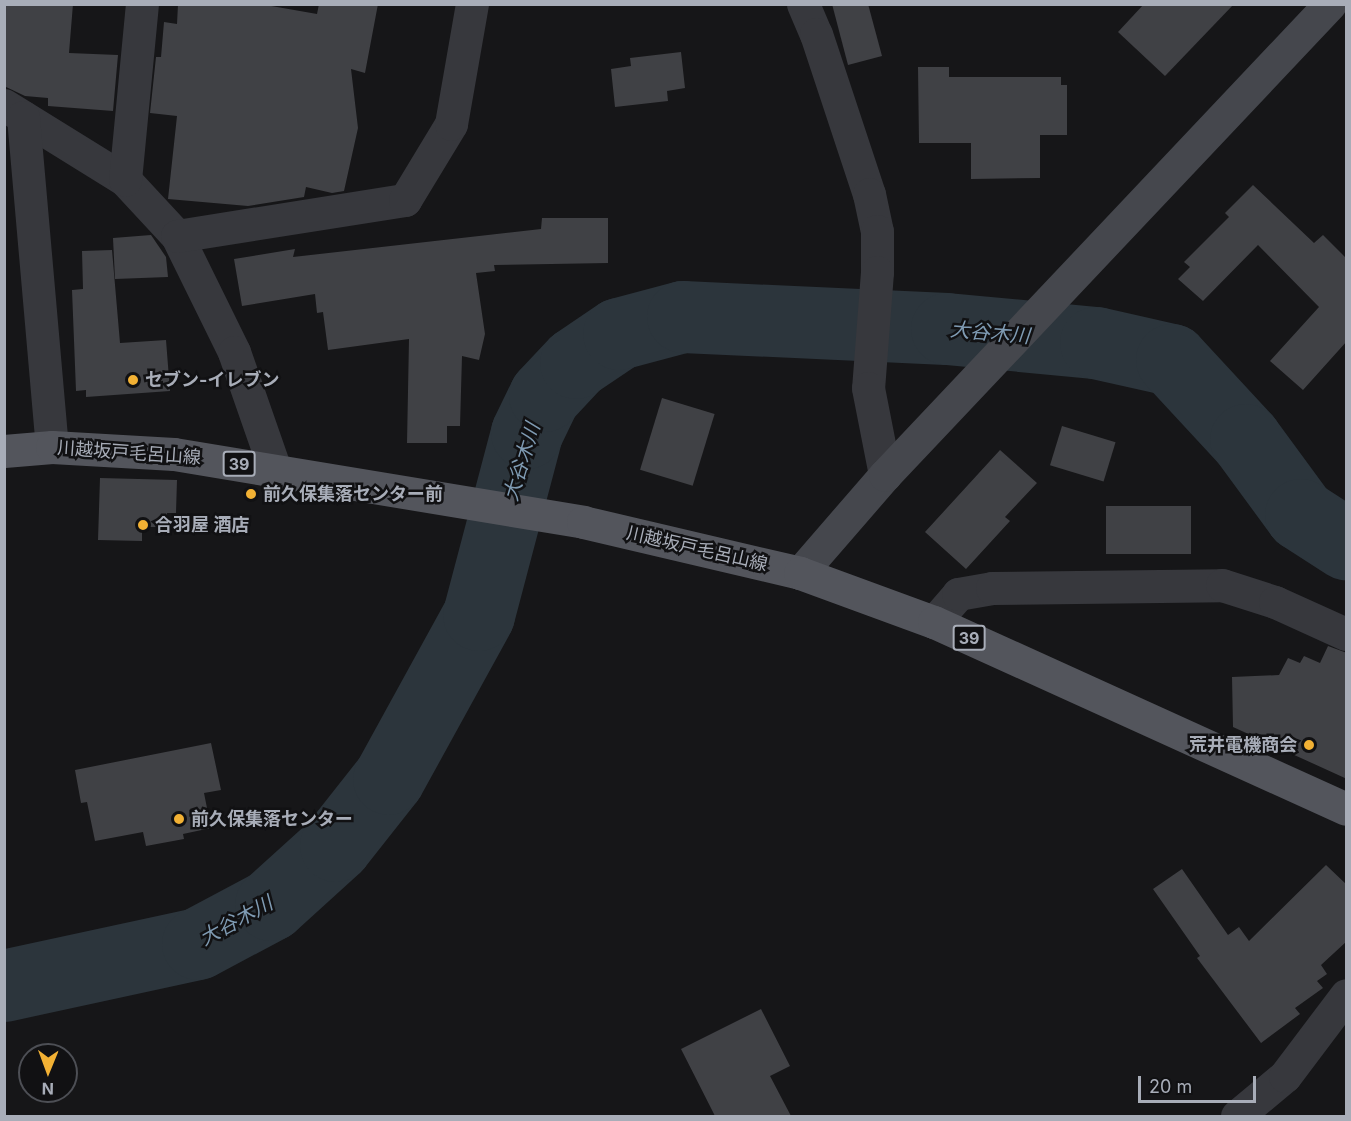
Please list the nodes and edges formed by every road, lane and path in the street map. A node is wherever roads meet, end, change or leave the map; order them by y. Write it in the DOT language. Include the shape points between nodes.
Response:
graph roads {
  1 [pos="142,4"];
  2 [pos="472,4"];
  3 [pos="803,4"];
  4 [pos="1330,4"];
  5 [pos="14,111"];
  6 [pos="125,180"];
  7 [pos="177,236"];
  8 [pos="52,447"];
  9 [pos="4,451"];
  10 [pos="275,470"];
  11 [pos="885,475"];
  12 [pos="800,573"];
  13 [pos="934,622"];
  14 [pos="1347,634"];
  15 [pos="1347,808"];
  16 [pos="1347,994"];
  17 [pos="1237,1116"];
  1 -- 6 [label="street"];
  2 -- 7 [label="street" via="451,124 405,200"];
  3 -- 11 [label="street" via="869,194 877,231 868,388"];
  4 -- 11 [label="street"];
  5 -- 6 [label="street"];
  5 -- 8 [label="street"];
  6 -- 7 [label="street"];
  7 -- 10 [label="street" via="234,352"];
  8 -- 9 [label="main road, 川越坂戸毛呂山線 / 39"];
  8 -- 10 [label="main road, 川越坂戸毛呂山線 / 39" via="174,454"];
  10 -- 12 [label="main road, 川越坂戸毛呂山線 / 39" via="574,520"];
  11 -- 12 [label="street"];
  12 -- 13 [label="main road, 川越坂戸毛呂山線 / 39"];
  13 -- 14 [label="street" via="958,594 992,588 1222,585 1275,602"];
  13 -- 15 [label="main road, 川越坂戸毛呂山線 / 39"];
  16 -- 17 [label="street" via="1285,1076"];
}
